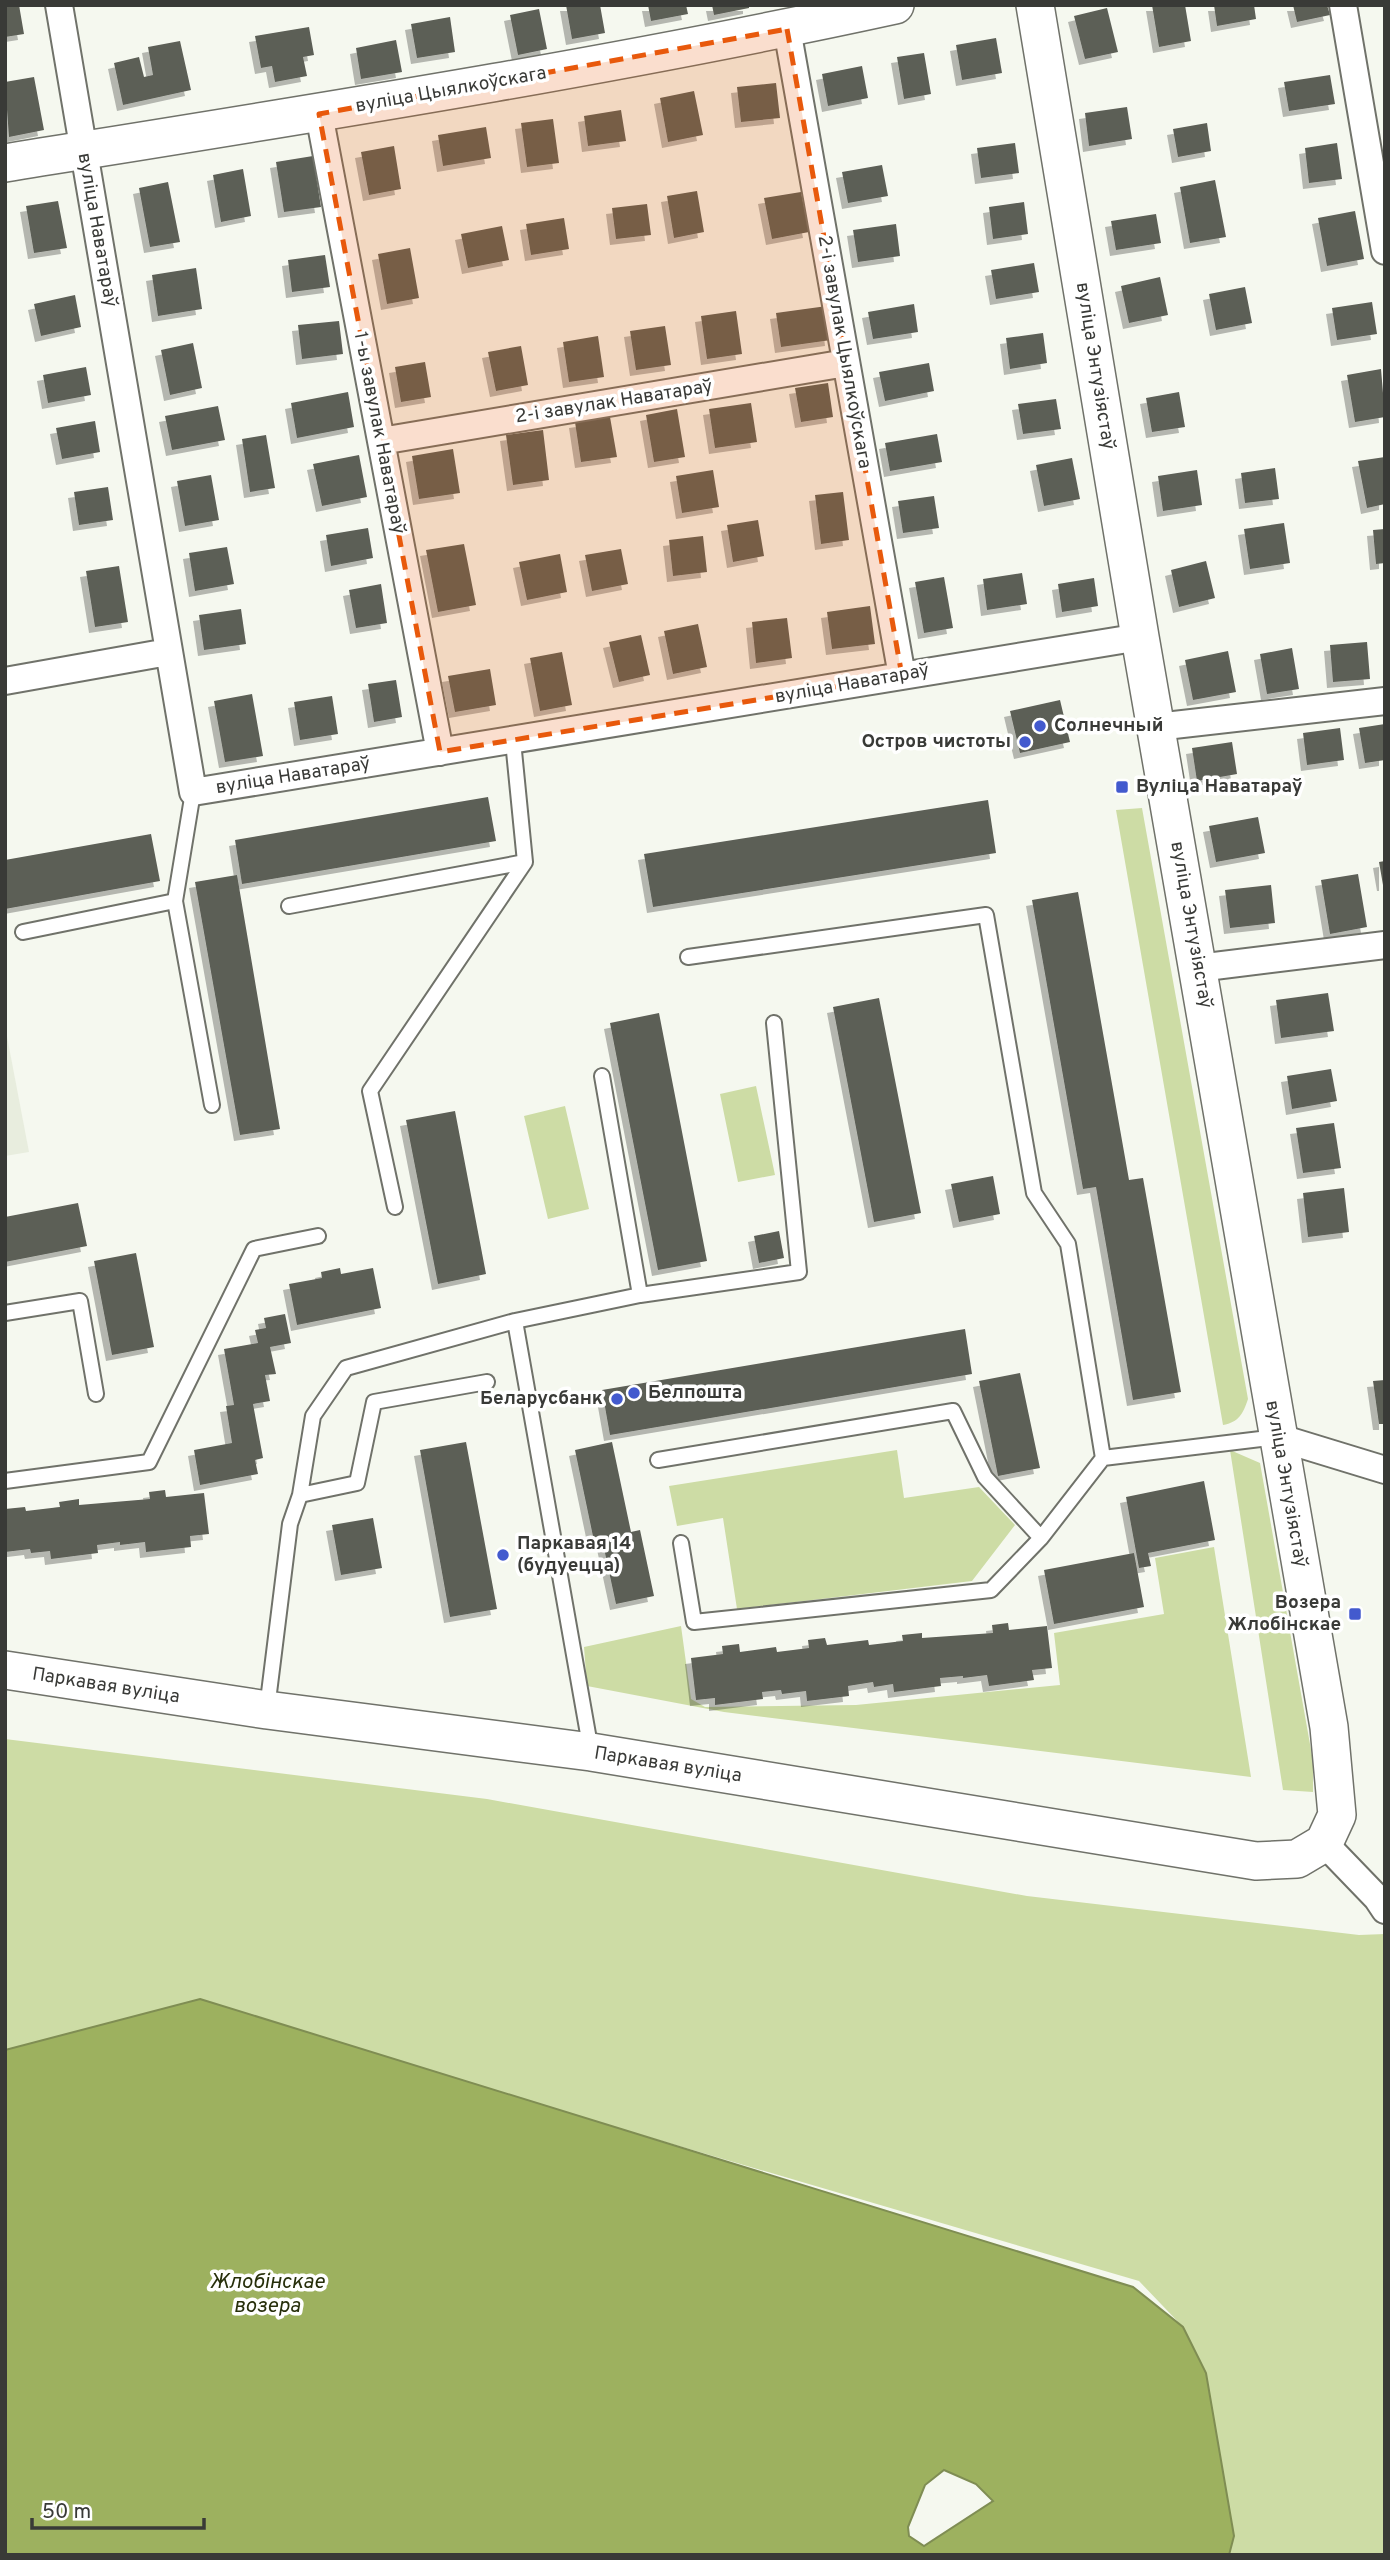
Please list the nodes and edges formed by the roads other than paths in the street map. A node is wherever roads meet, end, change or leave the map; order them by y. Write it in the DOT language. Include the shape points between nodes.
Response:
graph roads {
  1 [pos="59,5"];
  2 [pos="895,5"];
  3 [pos="1035,5"];
  4 [pos="1343,5"];
  5 [pos="787,29"];
  6 [pos="319,114"];
  7 [pos="83,151"];
  8 [pos="5,163"];
  9 [pos="1385,251"];
  10 [pos="846,363"];
  11 [pos="381,441"];
  12 [pos="1140,637"];
  13 [pos="168,652"];
  14 [pos="902,676"];
  15 [pos="5,681"];
  16 [pos="1385,701"];
  17 [pos="1156,727"];
  18 [pos="513,741"];
  19 [pos="440,752"];
  20 [pos="192,792"];
  21 [pos="526,862"];
  22 [pos="175,901"];
  23 [pos="289,906"];
  24 [pos="23,932"];
  25 [pos="1385,945"];
  26 [pos="688,957"];
  27 [pos="1198,968"];
  28 [pos="774,1023"];
  29 [pos="602,1076"];
  30 [pos="212,1105"];
  31 [pos="395,1207"];
  32 [pos="318,1236"];
  33 [pos="640,1295"];
  34 [pos="5,1313"];
  35 [pos="515,1321"];
  36 [pos="487,1382"];
  37 [pos="96,1394"];
  38 [pos="1277,1437"];
  39 [pos="1103,1458"];
  40 [pos="658,1460"];
  41 [pos="1385,1470"];
  42 [pos="5,1481"];
  43 [pos="300,1495"];
  44 [pos="1041,1538"];
  45 [pos="681,1543"];
  46 [pos="5,1671"];
  47 [pos="267,1710"];
  48 [pos="591,1752"];
  49 [pos="1324,1843"];
  50 [pos="1385,1910"];
  1 -- 7 [label="street, вуліца Наватараў"];
  2 -- 5 [label="main road, вуліца Цыялкоўскага"];
  3 -- 12 [label="main road, вуліца Энтузіястаў"];
  4 -- 9 [label="street"];
  5 -- 6 [label="main road, вуліца Цыялкоўскага"];
  5 -- 10 [label="street, 2-і завулак Цыялкоўскага"];
  6 -- 7 [label="main road, вуліца Цыялкоўскага"];
  6 -- 11 [label="street, 1-ы завулак Наватараў"];
  7 -- 8 [label="main road, вуліца Цыялкоўскага"];
  7 -- 13 [label="street, вуліца Наватараў"];
  10 -- 11 [label="street, 2-і завулак Наватараў"];
  10 -- 14 [label="street, 2-і завулак Цыялкоўскага"];
  11 -- 19 [label="street, 1-ы завулак Наватараў"];
  12 -- 14 [label="street, вуліца Наватараў"];
  12 -- 17 [label="main road, вуліца Энтузіястаў"];
  13 -- 15 [label="street"];
  13 -- 20 [label="street, вуліца Наватараў"];
  14 -- 18 [label="street, вуліца Наватараў"];
  16 -- 17 [label="street"];
  17 -- 27 [label="main road, вуліца Энтузіястаў"];
  18 -- 19 [label="street, вуліца Наватараў"];
  18 -- 21 [label="lane"];
  19 -- 20 [label="street, вуліца Наватараў"];
  20 -- 22 [label="lane"];
  21 -- 23 [label="lane"];
  21 -- 31 [label="lane" via="370,1091"];
  22 -- 24 [label="lane"];
  22 -- 30 [label="lane"];
  25 -- 27 [label="street"];
  26 -- 39 [label="lane" via="986,915 1034,1193 1068,1244"];
  27 -- 38 [label="main road, вуліца Энтузіястаў"];
  28 -- 33 [label="lane" via="799,1272"];
  29 -- 33 [label="lane"];
  32 -- 42 [label="lane" via="254,1249 149,1462"];
  33 -- 35 [label="lane"];
  34 -- 37 [label="lane" via="80,1301"];
  35 -- 43 [label="lane" via="346,1368 313,1416"];
  35 -- 48 [label="lane"];
  36 -- 43 [label="lane" via="374,1402 358,1483"];
  38 -- 39 [label="lane"];
  38 -- 41 [label="street"];
  38 -- 49 [label="main road, вуліца Энтузіястаў" via="1329,1727 1337,1815"];
  39 -- 44 [label="lane"];
  40 -- 44 [label="lane" via="953,1411 985,1477"];
  43 -- 47 [label="lane" via="290,1524"];
  44 -- 45 [label="lane" via="991,1590 694,1622"];
  46 -- 47 [label="main road, Паркавая вуліца"];
  47 -- 48 [label="main road, Паркавая вуліца"];
  48 -- 49 [label="main road, Паркавая вуліца" via="1256,1861 1297,1859"];
  49 -- 50 [label="street"];
}
